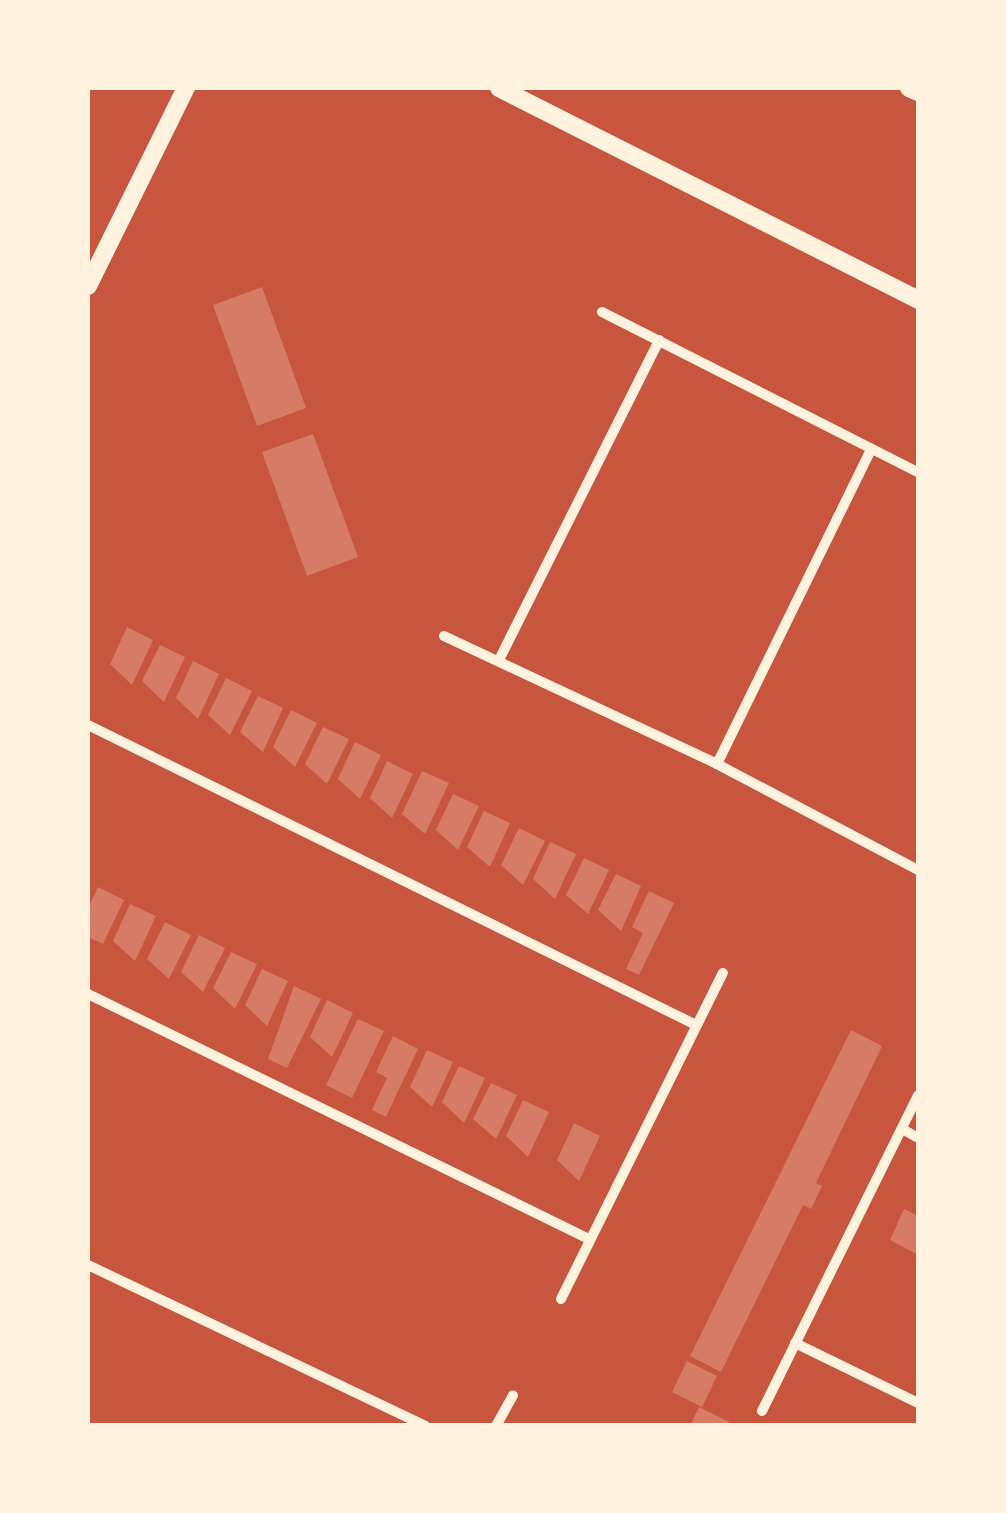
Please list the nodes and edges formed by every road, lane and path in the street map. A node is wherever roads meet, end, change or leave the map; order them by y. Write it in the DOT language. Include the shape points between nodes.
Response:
graph roads {
  1 [pos="186,88"];
  2 [pos="499,88"];
  3 [pos="88,286"];
  4 [pos="918,300"];
  5 [pos="602,312"];
  6 [pos="659,340"];
  7 [pos="871,449"];
  8 [pos="918,472"];
  9 [pos="444,636"];
  10 [pos="499,660"];
  11 [pos="88,725"];
  12 [pos="717,764"];
  13 [pos="918,870"];
  14 [pos="723,973"];
  15 [pos="88,994"];
  16 [pos="696,1025"];
  17 [pos="918,1096"];
  18 [pos="902,1129"];
  19 [pos="918,1138"];
  20 [pos="589,1239"];
  21 [pos="88,1265"];
  22 [pos="560,1300"];
  23 [pos="794,1342"];
  24 [pos="513,1395"];
  25 [pos="918,1403"];
  26 [pos="762,1412"];
  27 [pos="426,1426"];
  28 [pos="496,1426"];
  1 -- 3 [label="street"];
  2 -- 4 [label="street"];
  5 -- 6 [label="street"];
  6 -- 7 [label="street"];
  6 -- 10 [label="street"];
  7 -- 8 [label="street"];
  7 -- 12 [label="street"];
  9 -- 10 [label="street"];
  10 -- 12 [label="street"];
  11 -- 16 [label="street"];
  12 -- 13 [label="street"];
  14 -- 16 [label="street"];
  15 -- 20 [label="street"];
  16 -- 20 [label="street"];
  17 -- 18 [label="street"];
  18 -- 19 [label="street"];
  18 -- 23 [label="street"];
  20 -- 22 [label="street"];
  21 -- 27 [label="street"];
  23 -- 25 [label="street"];
  23 -- 26 [label="street"];
  24 -- 28 [label="street"];
}
